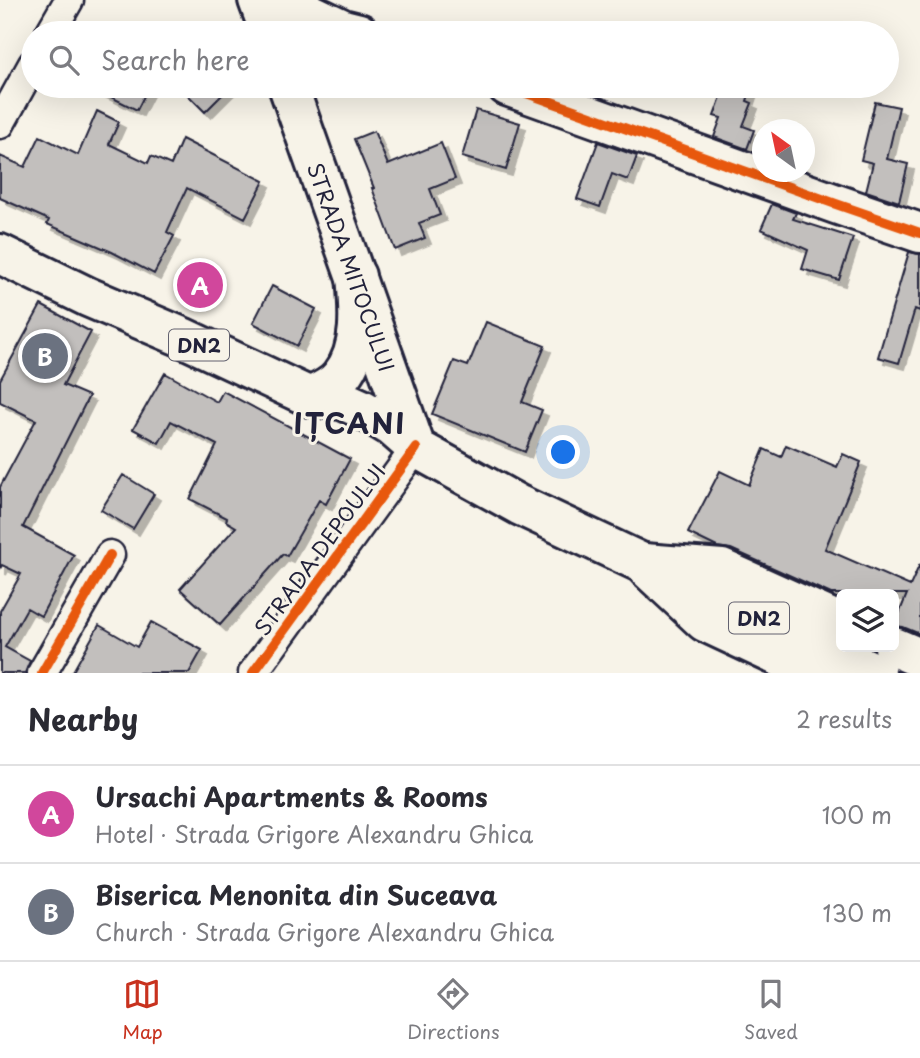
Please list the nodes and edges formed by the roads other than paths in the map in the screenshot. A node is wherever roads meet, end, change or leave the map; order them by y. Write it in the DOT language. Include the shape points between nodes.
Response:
graph roads {
  1 [pos="69,0"];
  2 [pos="258,0"];
  3 [pos="282,0"];
  4 [pos="57,21"];
  5 [pos="266,21"];
  6 [pos="326,21"];
  7 [pos="21,86"];
  8 [pos="292,98"];
  9 [pos="541,98"];
  10 [pos="0,124"];
  11 [pos="920,233"];
  12 [pos="0,254"];
  13 [pos="356,276"];
  14 [pos="310,397"];
  15 [pos="416,448"];
  16 [pos="110,555"];
  17 [pos="642,562"];
  18 [pos="836,621"];
  19 [pos="899,649"];
  20 [pos="920,658"];
  21 [pos="42,673"];
  22 [pos="253,673"];
  23 [pos="814,673"];
  24 [pos="876,673"];
  1 -- 4 [label="street"];
  2 -- 5 [label="main road"];
  3 -- 6 [label="main road"];
  7 -- 10 [label="street"];
  8 -- 13 [label="main road, STRADA MITOCULUI"];
  9 -- 11 [label="main road"];
  12 -- 14 [label="main road, DN2"];
  13 -- 14 [label="main road" via="359,310 353,355 341,378"];
  13 -- 15 [label="main road, STRADA MITOCULUI"];
  14 -- 15 [label="main road, DN2" via="329,418 351,430 385,446"];
  15 -- 17 [label="main road, DN2" via="519,505"];
  15 -- 22 [label="street, STRADA DEPOULUI"];
  16 -- 21 [label="street"];
  17 -- 18 [label="main road" via="722,569"];
  17 -- 23 [label="main road" via="705,622"];
  17 -- 24 [label="main road, DN2"];
  19 -- 20 [label="main road"];
}
